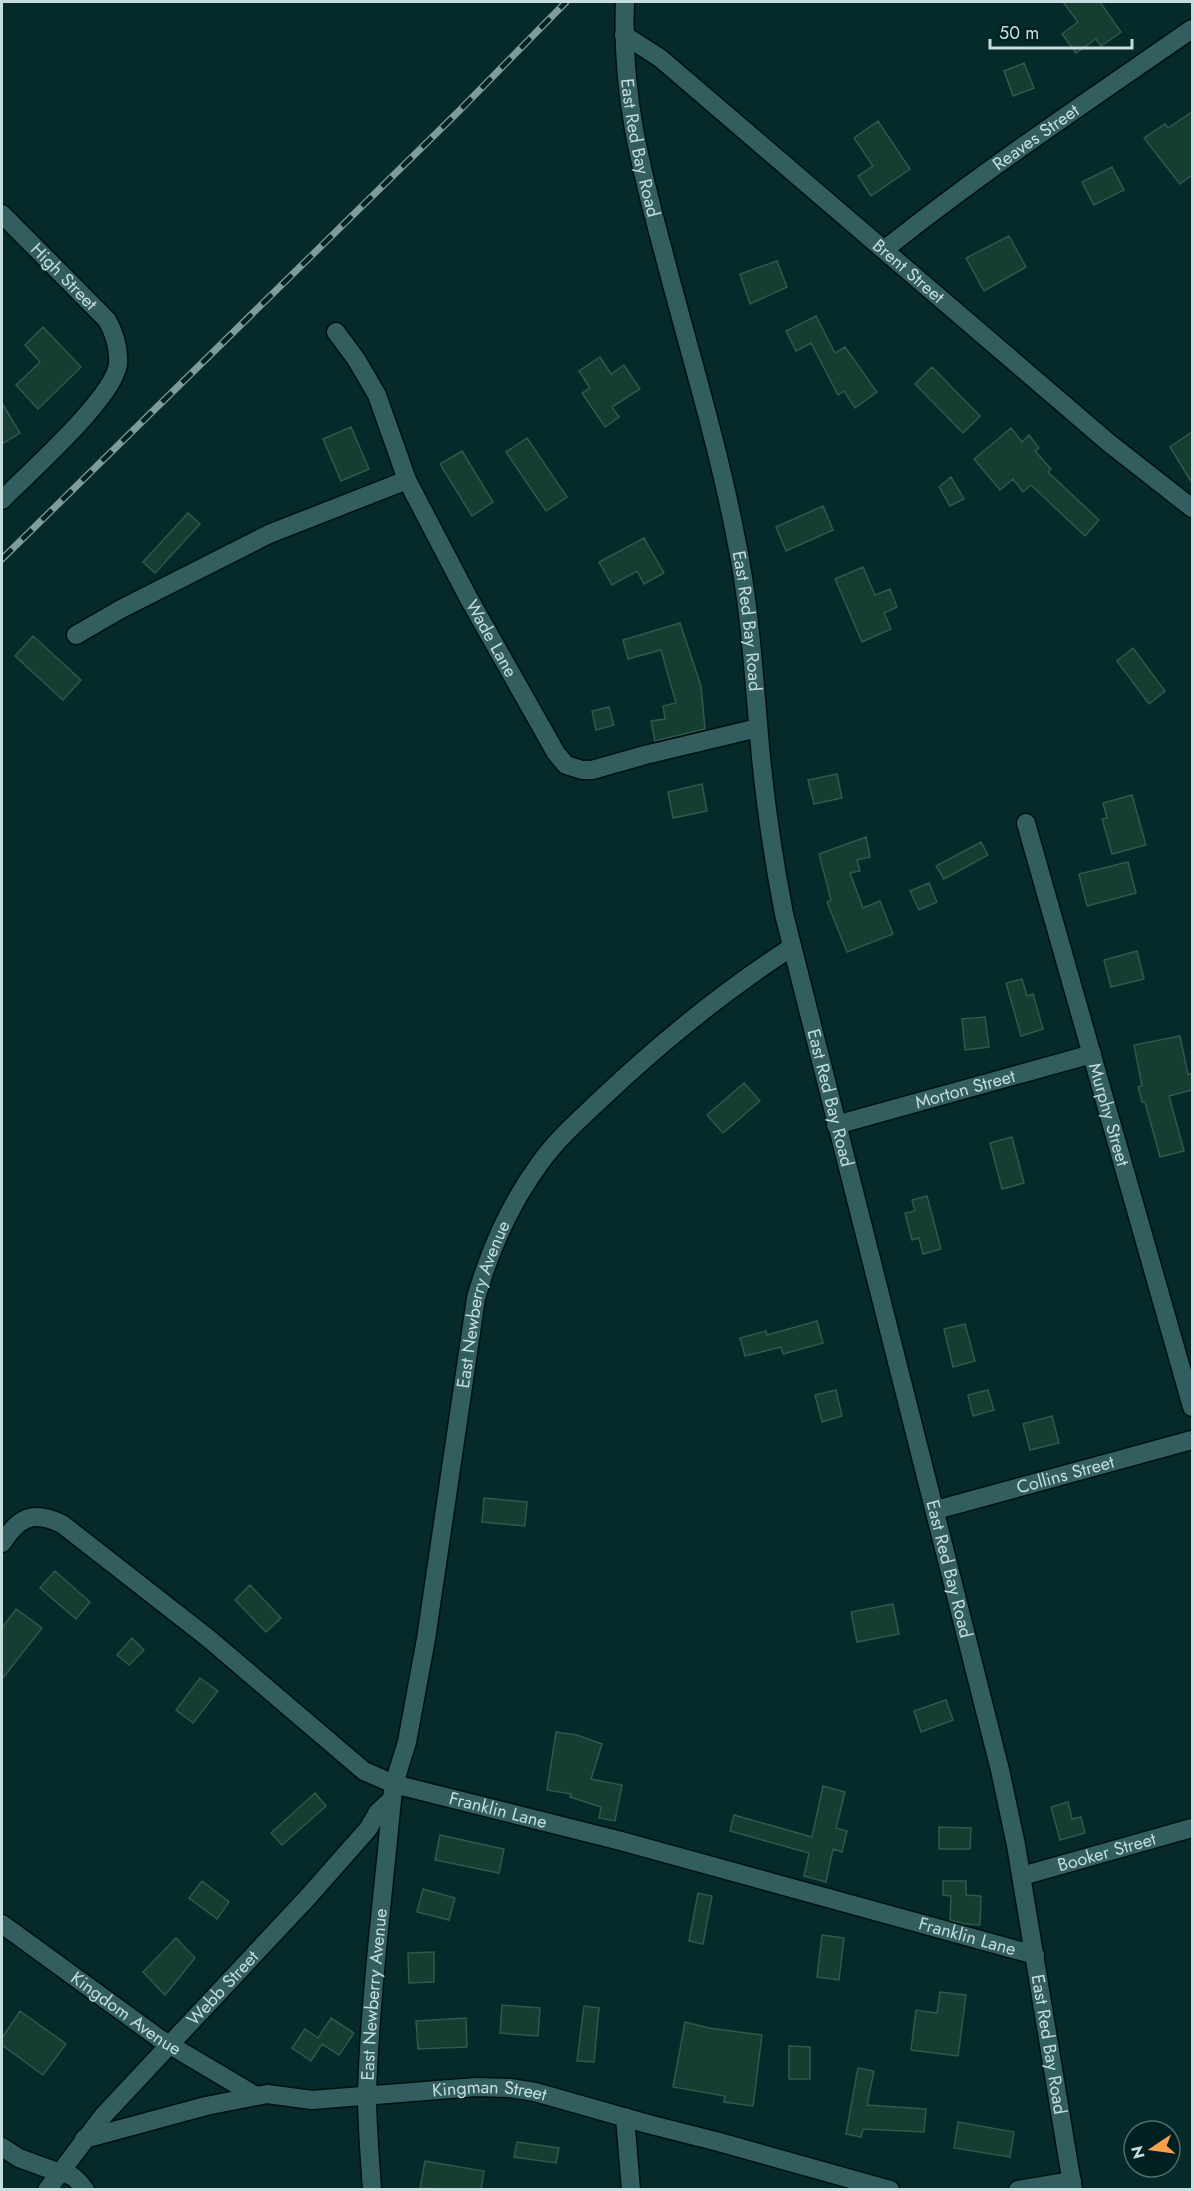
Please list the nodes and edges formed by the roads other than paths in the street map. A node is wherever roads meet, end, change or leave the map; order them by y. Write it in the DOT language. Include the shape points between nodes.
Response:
graph roads {
  1 [pos="625,2"];
  2 [pos="1192,29"];
  3 [pos="624,34"];
  4 [pos="2,213"];
  5 [pos="884,250"];
  6 [pos="336,332"];
  7 [pos="407,480"];
  8 [pos="2,500"];
  9 [pos="1192,508"];
  10 [pos="76,635"];
  11 [pos="758,728"];
  12 [pos="1026,823"];
  13 [pos="792,947"];
  14 [pos="1092,1054"];
  15 [pos="837,1125"];
  16 [pos="1192,1407"];
  17 [pos="1192,1440"];
  18 [pos="936,1510"];
  19 [pos="2,1543"];
  20 [pos="393,1792"];
  21 [pos="1192,1828"];
  22 [pos="1022,1876"];
  23 [pos="2,1924"];
  24 [pos="1035,1955"];
  25 [pos="169,2045"];
  26 [pos="256,2096"];
  27 [pos="367,2097"];
  28 [pos="625,2118"];
  29 [pos="84,2139"];
  30 [pos="2,2147"];
  31 [pos="60,2174"];
  32 [pos="1072,2185"];
  33 [pos="47,2190"];
  34 [pos="84,2190"];
  35 [pos="372,2190"];
  36 [pos="631,2190"];
  37 [pos="890,2190"];
  38 [pos="1018,2190"];
  1 -- 3 [label="street, East Red Bay Road"];
  2 -- 5 [label="street, Reaves Street" via="958,191"];
  3 -- 5 [label="street, Brent Street" via="660,58"];
  3 -- 11 [label="street, East Red Bay Road" via="628,96 639,160 737,541"];
  4 -- 8 [label="street, High Street" via="107,320 115,333 118,366 96,402"];
  5 -- 9 [label="street, Brent Street"];
  6 -- 7 [label="street, Wade Lane" via="377,395"];
  7 -- 10 [label="street" via="268,534"];
  7 -- 11 [label="street, Wade Lane" via="468,597 566,765 592,770"];
  11 -- 13 [label="street, East Red Bay Road" via="777,877"];
  12 -- 14 [label="street, Murphy Street"];
  13 -- 15 [label="street, East Red Bay Road"];
  13 -- 20 [label="street, East Newberry Avenue" via="753,973 625,1076 559,1139 540,1162 507,1217 485,1265 476,1298 426,1640 408,1742"];
  14 -- 15 [label="street, Morton Street"];
  14 -- 16 [label="street, Murphy Street"];
  15 -- 18 [label="street, East Red Bay Road"];
  17 -- 18 [label="street, Collins Street"];
  18 -- 22 [label="street, East Red Bay Road"];
  19 -- 20 [label="street, Franklin Lane" via="28,1517 46,1517 62,1524"];
  20 -- 24 [label="street, Franklin Lane" via="621,1841"];
  20 -- 25 [label="street, Webb Street" via="368,1828 308,1897"];
  20 -- 27 [label="street, East Newberry Avenue"];
  21 -- 22 [label="street, Booker Street"];
  22 -- 24 [label="street, East Red Bay Road"];
  23 -- 25 [label="street, Kingdom Avenue"];
  24 -- 32 [label="street, East Red Bay Road"];
  25 -- 26 [label="street, Kingdom Avenue"];
  25 -- 29 [label="street, Webb Street"];
  26 -- 27 [label="street, Kingman Street" via="312,2100"];
  26 -- 29 [label="street, Kingman Street"];
  27 -- 28 [label="street, Kingman Street" via="476,2087 510,2088"];
  27 -- 35 [label="street, East Newberry Avenue"];
  28 -- 36 [label="street"];
  28 -- 37 [label="street, Kingman Street"];
  29 -- 31 [label="street, Webb Street"];
  30 -- 31 [label="street"];
  31 -- 33 [label="street, Webb Street"];
  31 -- 34 [label="street" via="78,2180"];
  32 -- 38 [label="street"];
}
